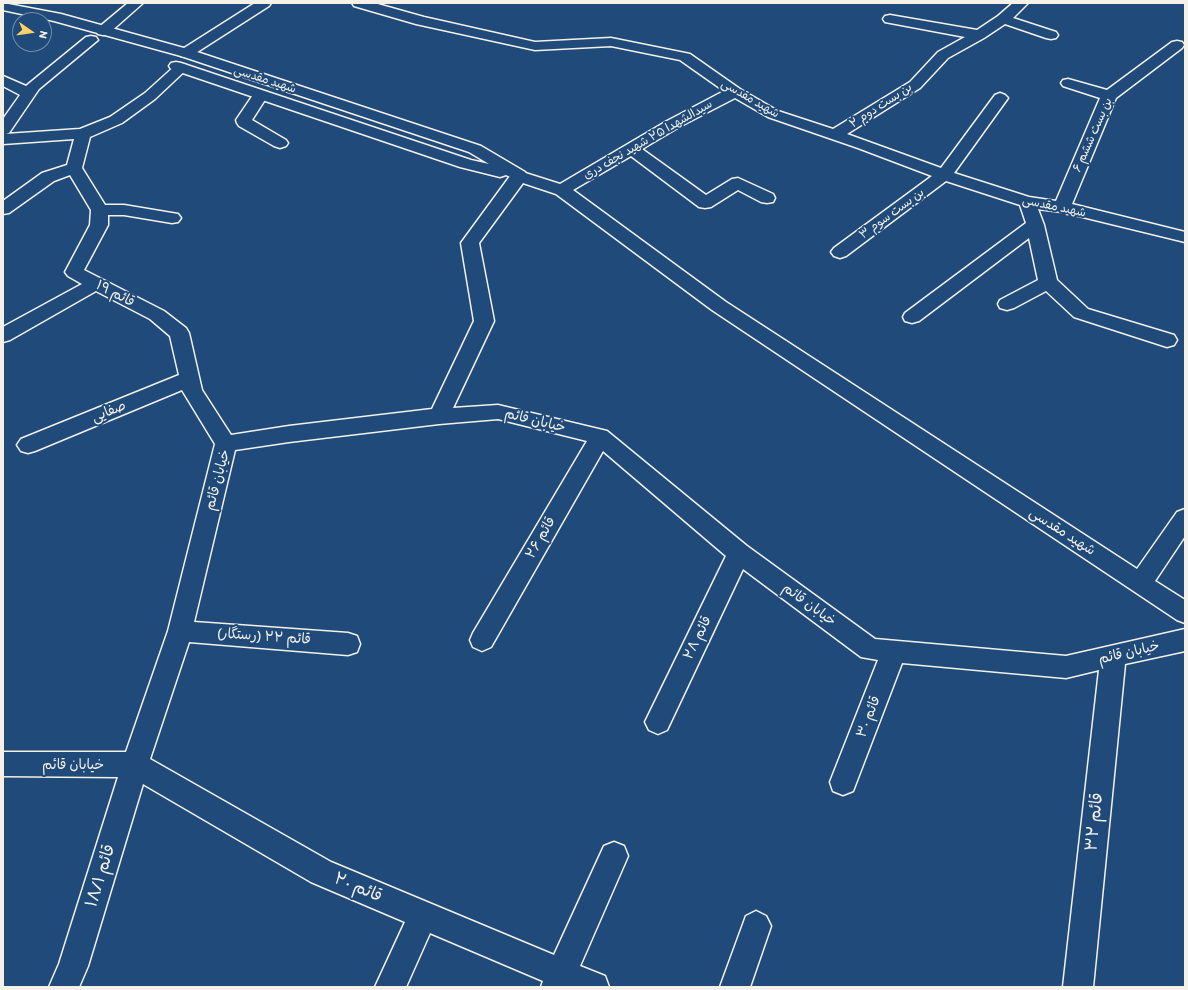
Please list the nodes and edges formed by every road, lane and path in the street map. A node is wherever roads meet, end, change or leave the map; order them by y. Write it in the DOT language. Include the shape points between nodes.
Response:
graph roads {
  1 [pos="136,3"];
  2 [pos="264,3"];
  3 [pos="359,3"];
  4 [pos="1021,3"];
  5 [pos="3,6"];
  6 [pos="890,19"];
  7 [pos="1003,19"];
  8 [pos="52,30"];
  9 [pos="103,31"];
  10 [pos="979,35"];
  11 [pos="1051,35"];
  12 [pos="91,40"];
  13 [pos="1177,45"];
  14 [pos="143,56"];
  15 [pos="158,61"];
  16 [pos="184,61"];
  17 [pos="3,80"];
  18 [pos="1068,83"];
  19 [pos="735,92"];
  20 [pos="29,93"];
  21 [pos="260,95"];
  22 [pos="1109,96"];
  23 [pos="1000,98"];
  24 [pos="3,130"];
  25 [pos="84,134"];
  26 [pos="835,135"];
  27 [pos="3,139"];
  28 [pos="280,143"];
  29 [pos="632,149"];
  30 [pos="74,168"];
  31 [pos="519,176"];
  32 [pos="944,176"];
  33 [pos="562,190"];
  34 [pos="767,198"];
  35 [pos="1027,202"];
  36 [pos="1062,207"];
  37 [pos="3,209"];
  38 [pos="100,210"];
  39 [pos="172,218"];
  40 [pos="1035,224"];
  41 [pos="1185,237"];
  42 [pos="840,252"];
  43 [pos="1048,282"];
  44 [pos="95,284"];
  45 [pos="1007,304"];
  46 [pos="912,316"];
  47 [pos="3,335"];
  48 [pos="1166,340"];
  49 [pos="189,378"];
  50 [pos="439,416"];
  51 [pos="600,437"];
  52 [pos="226,444"];
  53 [pos="28,445"];
  54 [pos="1185,518"];
  55 [pos="739,554"];
  56 [pos="1140,583"];
  57 [pos="1185,613"];
  58 [pos="180,631"];
  59 [pos="482,640"];
  60 [pos="1185,640"];
  61 [pos="348,644"];
  62 [pos="894,651"];
  63 [pos="1113,656"];
  64 [pos="658,722"];
  65 [pos="3,764"];
  66 [pos="135,765"];
  67 [pos="843,782"];
  68 [pos="614,856"];
  69 [pos="423,915"];
  70 [pos="756,926"];
  71 [pos="558,980"];
  72 [pos="64,987"];
  73 [pos="390,987"];
  74 [pos="594,987"];
  75 [pos="735,987"];
  76 [pos="1078,987"];
  1 -- 9 [label="street"];
  2 -- 16 [label="street"];
  3 -- 19 [label="street, شهید مقدسی" via="421,21 535,46 611,42 685,57"];
  4 -- 7 [label="street, بن بست دوم ۲"];
  5 -- 9 [label="street, شهید مقدسی"];
  6 -- 10 [label="street"];
  7 -- 10 [label="street, بن بست دوم ۲"];
  7 -- 11 [label="street"];
  8 -- 12 [label="street"];
  9 -- 16 [label="street, شهید مقدسی"];
  10 -- 26 [label="street, بن بست دوم ۲" via="943,55 915,85"];
  12 -- 14 [label="street"];
  12 -- 20 [label="street" via="34,86"];
  13 -- 22 [label="street, بن بست ششم ۶"];
  15 -- 16 [label="street, شهید مقدسی"];
  16 -- 21 [label="street, شهید مقدسی"];
  16 -- 25 [label="street" via="150,96 116,120"];
  16 -- 31 [label="street, شهید مقدسی" via="475,149"];
  17 -- 20 [label="street"];
  18 -- 22 [label="street"];
  19 -- 26 [label="street, شهید مقدسی" via="773,114"];
  19 -- 29 [label="street, سیدالشهدا ۲۵ شهید نجف دری" via="673,124"];
  20 -- 24 [label="street"];
  21 -- 28 [label="street" via="244,120 245,123"];
  21 -- 31 [label="street, شهید مقدسی" via="466,164"];
  22 -- 36 [label="street, بن بست ششم ۶"];
  23 -- 32 [label="street, بن بست سوم ۳"];
  25 -- 27 [label="street"];
  25 -- 30 [label="street"];
  26 -- 32 [label="street, شهید مقدسی"];
  29 -- 33 [label="street, سیدالشهدا ۲۵ شهید نجف دری"];
  29 -- 34 [label="street" via="705,204 738,183"];
  30 -- 37 [label="street" via="48,177"];
  30 -- 38 [label="street"];
  31 -- 33 [label="street, شهید مقدسی"];
  31 -- 50 [label="street" via="470,243 484,321"];
  32 -- 35 [label="street, شهید مقدسی"];
  32 -- 42 [label="street, بن بست سوم ۳"];
  33 -- 56 [label="street, شهید مقدسی" via="720,306"];
  35 -- 36 [label="street, شهید مقدسی"];
  35 -- 40 [label="street"];
  36 -- 41 [label="street, شهید مقدسی"];
  38 -- 39 [label="street" via="124,210"];
  38 -- 44 [label="street, قائم ۱۹" via="98,225 74,272"];
  40 -- 43 [label="street"];
  40 -- 46 [label="street"];
  43 -- 45 [label="street"];
  43 -- 48 [label="street" via="1081,313"];
  44 -- 47 [label="street"];
  44 -- 49 [label="street, قائم ۱۹" via="157,315 179,333"];
  49 -- 52 [label="street, قائم ۱۹" via="192,392"];
  49 -- 53 [label="street, صفایی"];
  50 -- 51 [label="street, خیابان قائم" via="498,412"];
  50 -- 52 [label="street, خیابان قائم"];
  51 -- 55 [label="street, خیابان قائم"];
  51 -- 59 [label="street, قائم ۲۶"];
  52 -- 58 [label="street, خیابان قائم"];
  54 -- 56 [label="street"];
  55 -- 62 [label="street, خیابان قائم" via="870,649"];
  55 -- 64 [label="street, قائم ۲۸"];
  56 -- 57 [label="street, شهید مقدسی"];
  58 -- 61 [label="street, قائم ۲۲ (رستگار)"];
  58 -- 66 [label="street, خیابان قائم"];
  60 -- 63 [label="street, خیابان قائم"];
  62 -- 63 [label="street, خیابان قائم" via="1066,667"];
  62 -- 67 [label="street, قائم ۳۰"];
  63 -- 76 [label="street, قائم ۳۲"];
  65 -- 66 [label="street, خیابان قائم"];
  66 -- 69 [label="street, قائم ۲۰" via="321,872"];
  66 -- 72 [label="street, قائم ۱۸/۱" via="73,966"];
  68 -- 71 [label="street"];
  69 -- 71 [label="street, قائم ۲۰"];
  69 -- 73 [label="street"];
  70 -- 75 [label="street"];
  71 -- 74 [label="street, قائم ۲۰"];
}
